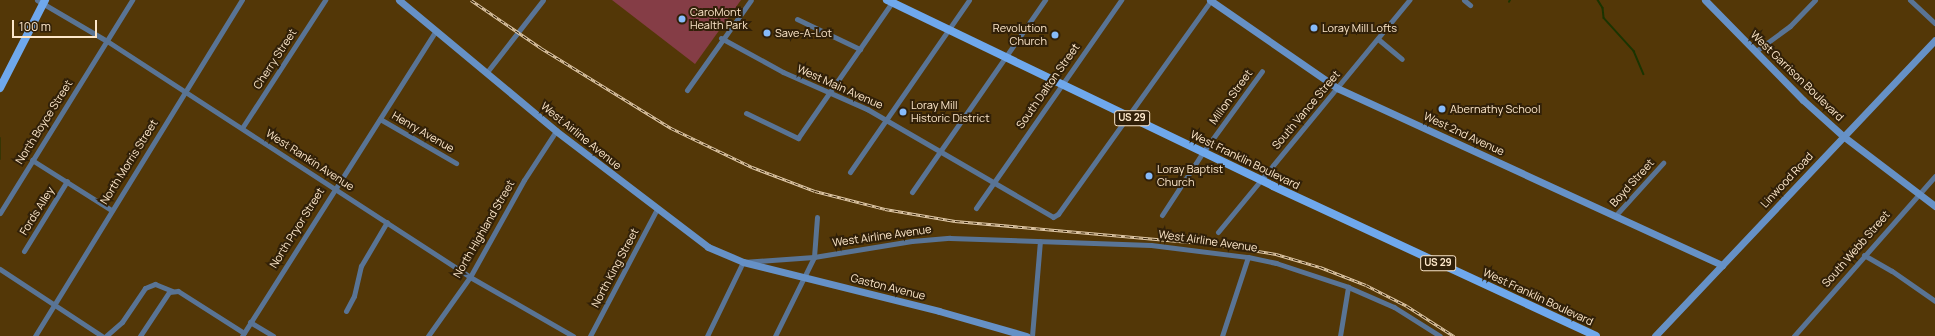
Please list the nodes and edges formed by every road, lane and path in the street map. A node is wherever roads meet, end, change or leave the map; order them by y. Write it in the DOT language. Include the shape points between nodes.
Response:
graph roads {
  1 [pos="132,0"];
  2 [pos="242,0"];
  3 [pos="325,0"];
  4 [pos="399,0"];
  5 [pos="543,0"];
  6 [pos="751,0"];
  7 [pos="969,0"];
  8 [pos="1045,0"];
  9 [pos="1121,0"];
  10 [pos="1210,0"];
  11 [pos="1409,0"];
  12 [pos="1464,0"];
  13 [pos="1705,0"];
  14 [pos="1815,0"];
  15 [pos="1910,0"];
  16 [pos="41,1"];
  17 [pos="891,1"];
  18 [pos="1470,5"];
  19 [pos="797,19"];
  20 [pos="1935,23"];
  21 [pos="436,30"];
  22 [pos="949,30"];
  23 [pos="721,38"];
  24 [pos="1378,39"];
  25 [pos="1935,40"];
  26 [pos="107,41"];
  27 [pos="860,49"];
  28 [pos="1756,51"];
  29 [pos="1005,57"];
  30 [pos="1402,59"];
  31 [pos="1262,71"];
  32 [pos="487,72"];
  33 [pos="1061,84"];
  34 [pos="0,88"];
  35 [pos="1337,88"];
  36 [pos="687,90"];
  37 [pos="185,92"];
  38 [pos="831,92"];
  39 [pos="746,113"];
  40 [pos="1128,116"];
  41 [pos="380,119"];
  42 [pos="886,119"];
  43 [pos="242,128"];
  44 [pos="556,131"];
  45 [pos="1843,136"];
  46 [pos="940,152"];
  47 [pos="1203,152"];
  48 [pos="32,160"];
  49 [pos="456,163"];
  50 [pos="1663,163"];
  51 [pos="850,172"];
  52 [pos="1935,176"];
  53 [pos="1261,180"];
  54 [pos="67,181"];
  55 [pos="992,184"];
  56 [pos="335,187"];
  57 [pos="912,192"];
  58 [pos="1918,193"];
  59 [pos="1935,206"];
  60 [pos="976,208"];
  61 [pos="657,209"];
  62 [pos="111,210"];
  63 [pos="0,213"];
  64 [pos="1162,215"];
  65 [pos="1615,216"];
  66 [pos="816,217"];
  67 [pos="387,222"];
  68 [pos="1218,232"];
  69 [pos="1040,241"];
  70 [pos="24,251"];
  71 [pos="1864,255"];
  72 [pos="814,257"];
  73 [pos="1248,257"];
  74 [pos="743,262"];
  75 [pos="1722,265"];
  76 [pos="0,269"];
  77 [pos="470,277"];
  78 [pos="804,277"];
  79 [pos="1348,287"];
  80 [pos="175,291"];
  81 [pos="1935,301"];
  82 [pos="55,304"];
  83 [pos="346,311"];
  84 [pos="250,322"];
  85 [pos="243,334"];
  86 [pos="35,336"];
  87 [pos="102,336"];
  88 [pos="106,336"];
  89 [pos="140,336"];
  90 [pos="273,336"];
  91 [pos="428,336"];
  92 [pos="573,336"];
  93 [pos="590,336"];
  94 [pos="706,336"];
  95 [pos="774,336"];
  96 [pos="1026,336"];
  97 [pos="1032,336"];
  98 [pos="1222,336"];
  99 [pos="1340,336"];
  100 [pos="1440,336"];
  101 [pos="1596,336"];
  102 [pos="1655,336"];
  103 [pos="1794,336"];
  1 -- 26 [label="street, North Boyce Street"];
  2 -- 37 [label="street, North Morris Street"];
  3 -- 43 [label="street, Cherry Street"];
  4 -- 21 [label="main road, West Airline Avenue"];
  5 -- 32 [label="street"];
  6 -- 23 [label="street"];
  7 -- 22 [label="street"];
  8 -- 29 [label="street"];
  9 -- 33 [label="street, South Dalton Street"];
  10 -- 35 [label="main road, West 2nd Avenue"];
  10 -- 40 [label="street"];
  11 -- 24 [label="street, South Vance Street"];
  12 -- 18 [label="street"];
  13 -- 28 [label="main road, West Garrison Boulevard"];
  14 -- 28 [label="street" via="1790,26"];
  15 -- 20 [label="street"];
  16 -- 26 [label="street, West Rankin Avenue"];
  16 -- 34 [label="main road" via="26,41"];
  17 -- 22 [label="main road, West Franklin Boulevard / US 29"];
  17 -- 27 [label="street"];
  19 -- 27 [label="street"];
  21 -- 32 [label="main road, West Airline Avenue"];
  21 -- 41 [label="street, North Pryor Street"];
  22 -- 29 [label="main road, West Franklin Boulevard / US 29"];
  22 -- 42 [label="street"];
  23 -- 36 [label="street"];
  23 -- 38 [label="street, West Main Avenue" via="762,62"];
  24 -- 30 [label="street"];
  24 -- 35 [label="street, South Vance Street"];
  25 -- 45 [label="main road, Linwood Road"];
  26 -- 37 [label="street, West Rankin Avenue"];
  26 -- 48 [label="street, North Boyce Street"];
  27 -- 38 [label="street"];
  28 -- 45 [label="main road, West Garrison Boulevard" via="1803,100"];
  29 -- 33 [label="main road, West Franklin Boulevard / US 29"];
  29 -- 46 [label="street"];
  31 -- 47 [label="street, Millon Street"];
  32 -- 44 [label="main road, West Airline Avenue"];
  33 -- 40 [label="main road, West Franklin Boulevard / US 29"];
  33 -- 55 [label="street, South Dalton Street"];
  35 -- 53 [label="street, South Vance Street"];
  35 -- 65 [label="main road, West 2nd Avenue"];
  37 -- 43 [label="street, West Rankin Avenue"];
  37 -- 62 [label="street, North Morris Street"];
  38 -- 39 [label="street" via="798,138"];
  38 -- 42 [label="street, West Main Avenue"];
  40 -- 47 [label="main road, West Franklin Boulevard / US 29"];
  40 -- 55 [label="street, West Main Avenue" via="1058,214 1053,217"];
  41 -- 49 [label="street, Henry Avenue"];
  41 -- 56 [label="street, North Pryor Street"];
  42 -- 46 [label="street, West Main Avenue"];
  42 -- 51 [label="street"];
  43 -- 56 [label="street, West Rankin Avenue"];
  44 -- 61 [label="main road, West Airline Avenue"];
  44 -- 77 [label="street, North Highland Street" via="524,180"];
  45 -- 58 [label="main road, West Garrison Boulevard"];
  45 -- 75 [label="main road, Linwood Road"];
  46 -- 55 [label="street, West Main Avenue"];
  46 -- 57 [label="street"];
  47 -- 53 [label="main road, West Franklin Boulevard / US 29"];
  47 -- 64 [label="street, Millon Street"];
  48 -- 54 [label="street"];
  48 -- 63 [label="street, North Boyce Street"];
  50 -- 65 [label="street, Boyd Street"];
  52 -- 58 [label="street, South Webb Street"];
  53 -- 68 [label="street, South Vance Street"];
  53 -- 101 [label="main road, West Franklin Boulevard / US 29"];
  54 -- 62 [label="street"];
  54 -- 70 [label="street, Fords Alley"];
  55 -- 60 [label="street, South Dalton Street"];
  56 -- 67 [label="street, West Rankin Avenue"];
  56 -- 84 [label="street, North Pryor Street"];
  58 -- 59 [label="main road, West Garrison Boulevard"];
  58 -- 71 [label="street, South Webb Street"];
  61 -- 74 [label="main road, West Airline Avenue" via="701,242"];
  61 -- 93 [label="street, North King Street"];
  62 -- 82 [label="street, North Morris Street"];
  65 -- 75 [label="main road, West 2nd Avenue"];
  66 -- 72 [label="street"];
  67 -- 77 [label="street, West Rankin Avenue"];
  67 -- 83 [label="street" via="361,266 354,296"];
  69 -- 72 [label="street, West Airline Avenue" via="950,238 912,241"];
  69 -- 73 [label="street, West Airline Avenue" via="1152,245"];
  69 -- 97 [label="street" via="1035,276"];
  71 -- 81 [label="street"];
  71 -- 103 [label="street, South Webb Street"];
  72 -- 74 [label="street, West Airline Avenue"];
  72 -- 78 [label="street"];
  73 -- 79 [label="street, West Airline Avenue" via="1276,263"];
  73 -- 98 [label="street"];
  74 -- 78 [label="main road, Gaston Avenue"];
  74 -- 94 [label="street"];
  75 -- 102 [label="main road, Linwood Road"];
  76 -- 82 [label="street"];
  77 -- 91 [label="street, North Highland Street"];
  77 -- 92 [label="street, West Rankin Avenue"];
  78 -- 95 [label="street"];
  78 -- 96 [label="main road, Gaston Avenue"];
  79 -- 99 [label="street"];
  79 -- 100 [label="street, West Airline Avenue" via="1394,307"];
  80 -- 85 [label="street"];
  80 -- 88 [label="street" via="155,284 145,288 122,322"];
  80 -- 89 [label="street" via="169,292"];
  82 -- 86 [label="street, North Morris Street"];
  82 -- 87 [label="street"];
  84 -- 85 [label="street, North Pryor Street"];
  84 -- 90 [label="street"];
}
